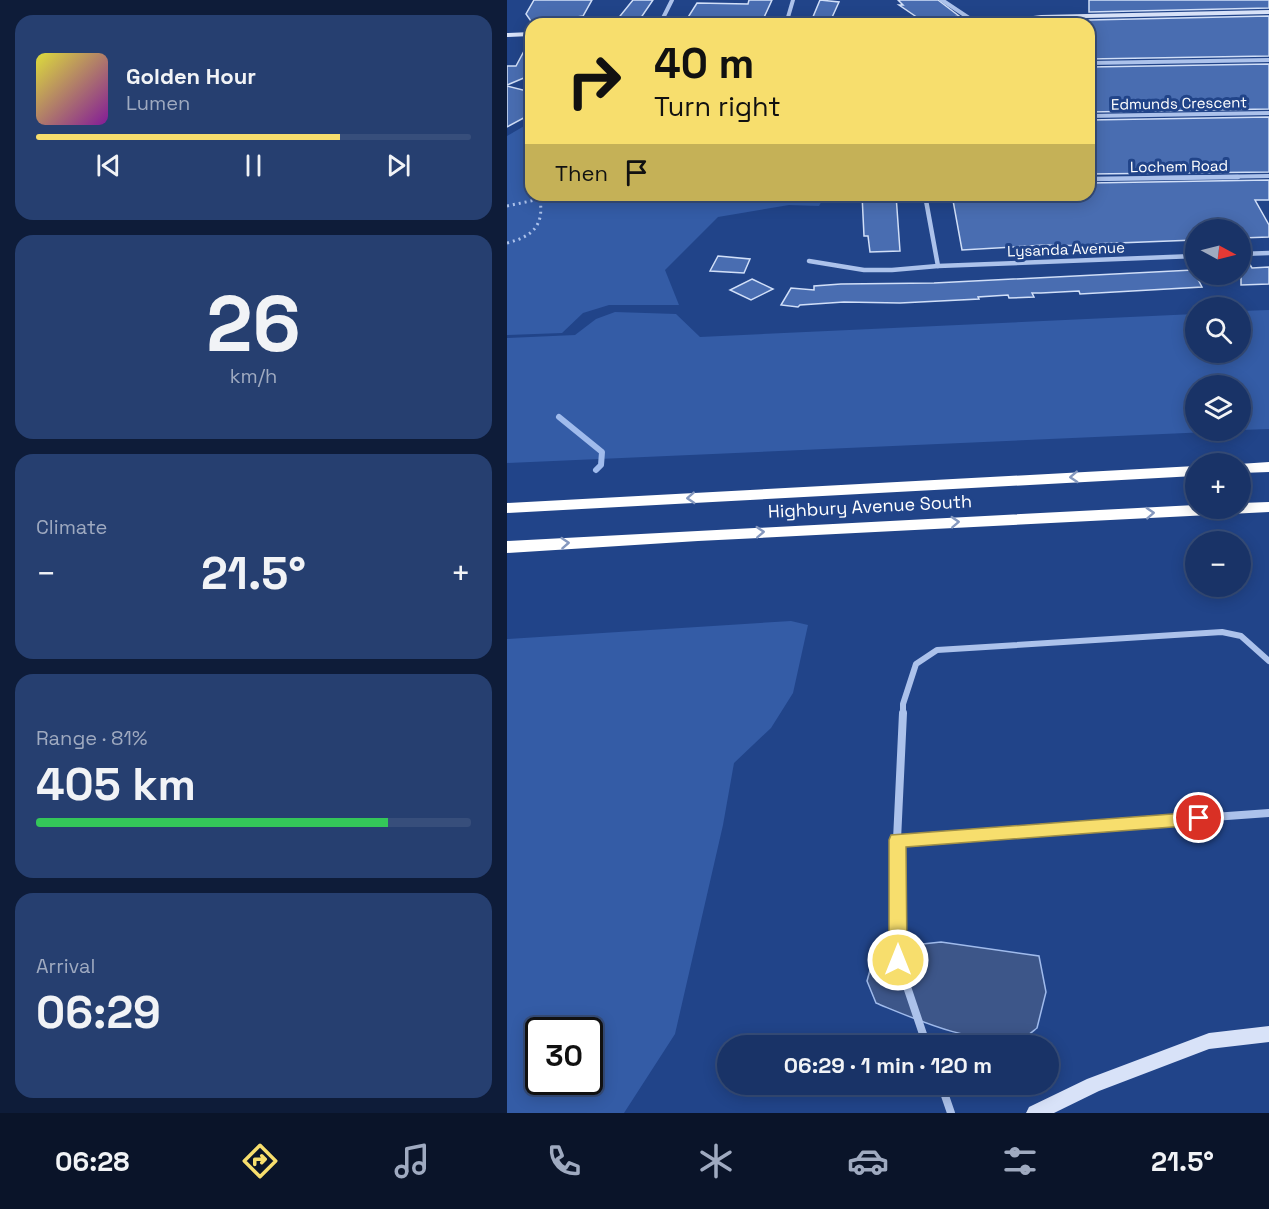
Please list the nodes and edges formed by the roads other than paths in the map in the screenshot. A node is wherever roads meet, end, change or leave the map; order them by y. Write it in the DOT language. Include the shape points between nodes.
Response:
graph roads {
  1 [pos="672,0"];
  2 [pos="793,0"];
  3 [pos="942,0"];
  4 [pos="1269,12"];
  5 [pos="663,18"];
  6 [pos="788,18"];
  7 [pos="968,18"];
  8 [pos="1032,18"];
  9 [pos="525,34"];
  10 [pos="507,35"];
  11 [pos="1269,60"];
  12 [pos="1095,63"];
  13 [pos="1269,113"];
  14 [pos="1095,116"];
  15 [pos="1269,176"];
  16 [pos="1095,180"];
  17 [pos="926,201"];
  18 [pos="1269,253"];
  19 [pos="1251,254"];
  20 [pos="1185,256"];
  21 [pos="809,261"];
  22 [pos="938,266"];
  23 [pos="1269,467"];
  24 [pos="1251,468"];
  25 [pos="1185,472"];
  26 [pos="1269,507"];
  27 [pos="507,508"];
  28 [pos="1251,508"];
  29 [pos="1185,511"];
  30 [pos="507,547"];
  31 [pos="1269,661"];
  32 [pos="1269,813"];
  33 [pos="897,840"];
  34 [pos="1269,1034"];
  35 [pos="923,1035"];
  36 [pos="945,1095"];
  37 [pos="951,1113"];
  38 [pos="1035,1113"];
  1 -- 5 [label="street"];
  2 -- 6 [label="street"];
  3 -- 7 [label="street"];
  4 -- 8 [label="street"];
  9 -- 10 [label="street"];
  11 -- 12 [label="street"];
  13 -- 14 [label="street, Edmunds Crescent"];
  15 -- 16 [label="street, Lochem Road"];
  17 -- 22 [label="street"];
  18 -- 19 [label="street"];
  20 -- 22 [label="street, Lysanda Avenue"];
  21 -- 22 [label="street, Lysanda Avenue" via="864,270"];
  23 -- 24 [label="highway"];
  25 -- 27 [label="highway, Highbury Avenue South, one-way"];
  26 -- 28 [label="highway"];
  30 -- 29 [label="highway, Highbury Avenue South, one-way"];
  31 -- 33 [label="street" via="1241,636 1222,632 937,650 916,664 903,704"];
  32 -- 33 [label="street"];
  33 -- 35 [label="street" via="898,960"];
  34 -- 38 [label="street" via="1209,1041 1093,1085"];
  36 -- 37 [label="street"];
}
